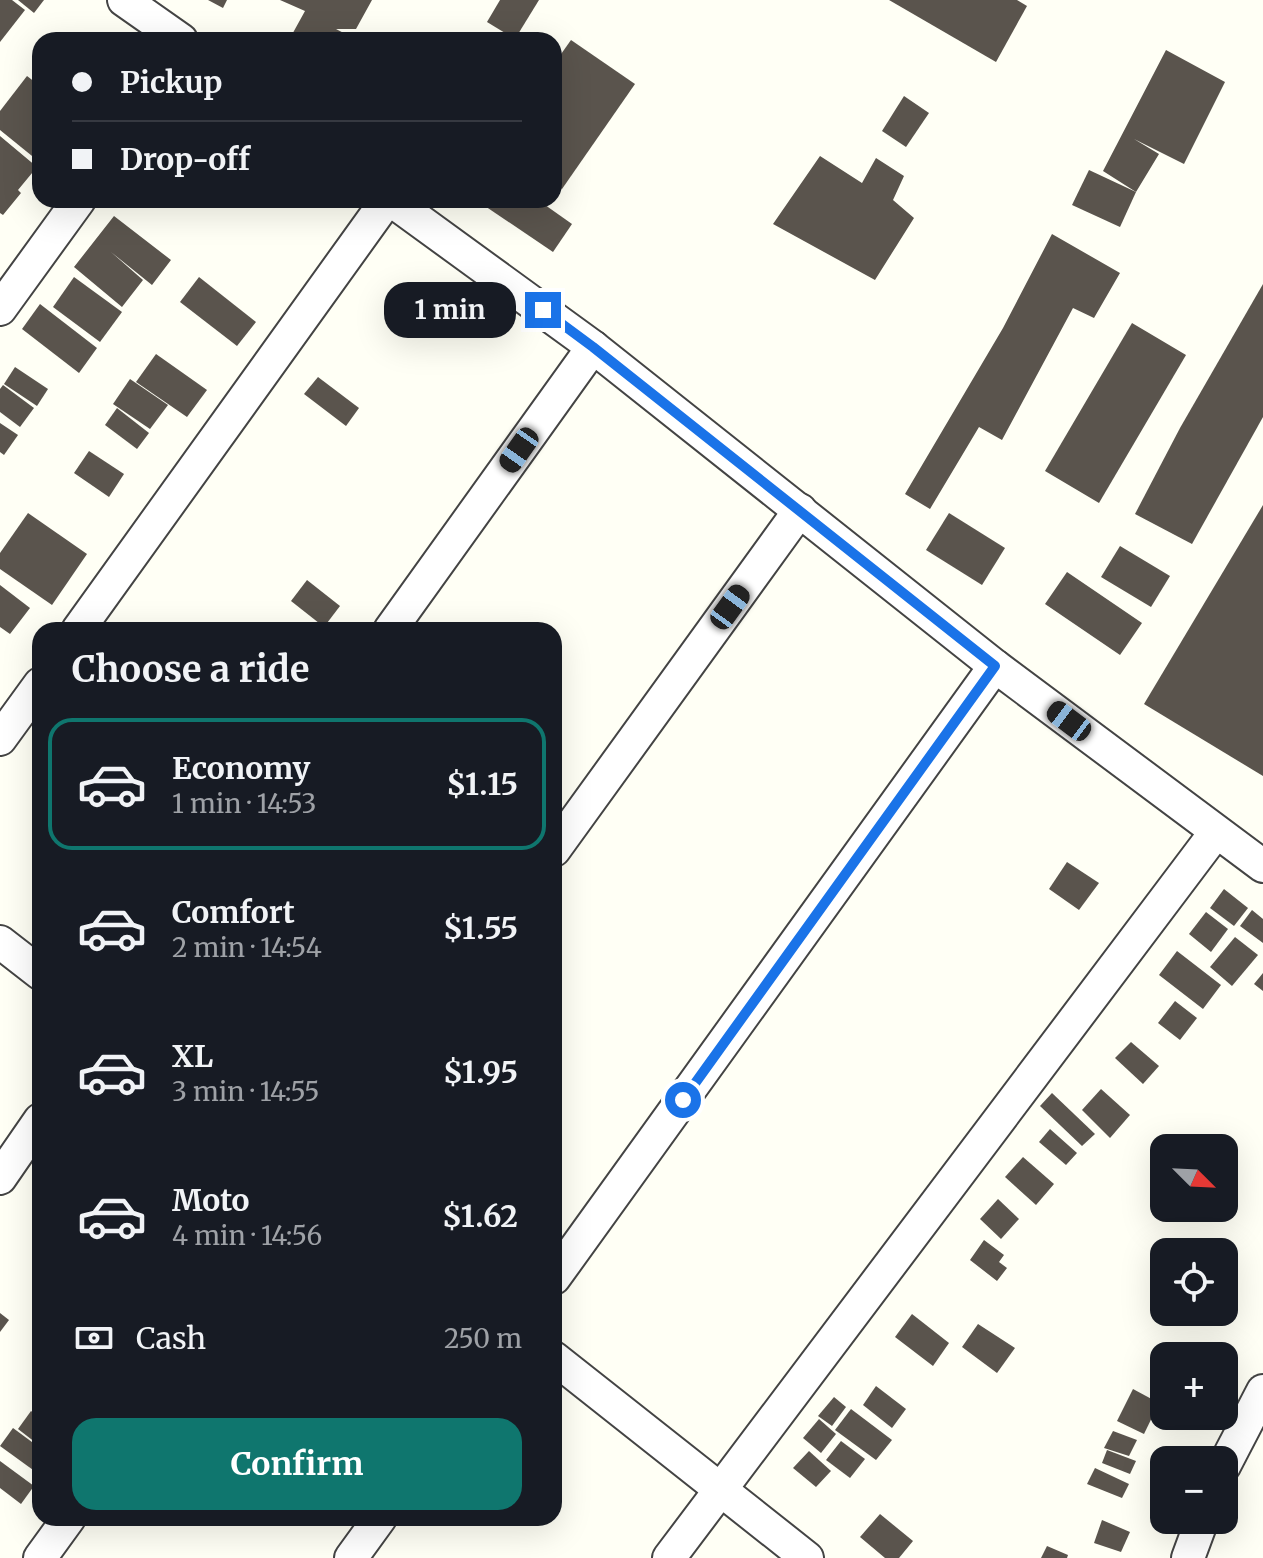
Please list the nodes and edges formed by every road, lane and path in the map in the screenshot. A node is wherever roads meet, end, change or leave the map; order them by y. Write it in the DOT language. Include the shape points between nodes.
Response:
graph roads {
  1 [pos="124,0"];
  2 [pos="170,32"];
  3 [pos="73,208"];
  4 [pos="383,208"];
  5 [pos="400,208"];
  6 [pos="0,309"];
  7 [pos="593,347"];
  8 [pos="800,510"];
  9 [pos="84,622"];
  10 [pos="396,622"];
  11 [pos="995,666"];
  12 [pos="32,695"];
  13 [pos="0,739"];
  14 [pos="1216,832"];
  15 [pos="562,839"];
  16 [pos="1263,866"];
  17 [pos="0,942"];
  18 [pos="32,967"];
  19 [pos="32,1132"];
  20 [pos="0,1178"];
  21 [pos="562,1267"];
  22 [pos="562,1364"];
  23 [pos="1263,1391"];
  24 [pos="1234,1446"];
  25 [pos="719,1489"];
  26 [pos="63,1526"];
  27 [pos="374,1526"];
  28 [pos="1197,1534"];
  29 [pos="40,1558"];
  30 [pos="351,1558"];
  31 [pos="669,1558"];
  32 [pos="807,1558"];
  33 [pos="1188,1558"];
  1 -- 2 [label="street"];
  3 -- 6 [label="street"];
  4 -- 9 [label="street"];
  5 -- 7 [label="street"];
  7 -- 8 [label="street"];
  7 -- 10 [label="street"];
  8 -- 11 [label="street"];
  8 -- 15 [label="street"];
  11 -- 14 [label="street"];
  11 -- 21 [label="street"];
  12 -- 13 [label="street"];
  14 -- 16 [label="street"];
  14 -- 25 [label="street"];
  17 -- 18 [label="street"];
  19 -- 20 [label="street"];
  22 -- 25 [label="street"];
  23 -- 24 [label="street"];
  25 -- 31 [label="street"];
  25 -- 32 [label="street"];
  26 -- 29 [label="street"];
  27 -- 30 [label="street"];
  28 -- 33 [label="street"];
}
